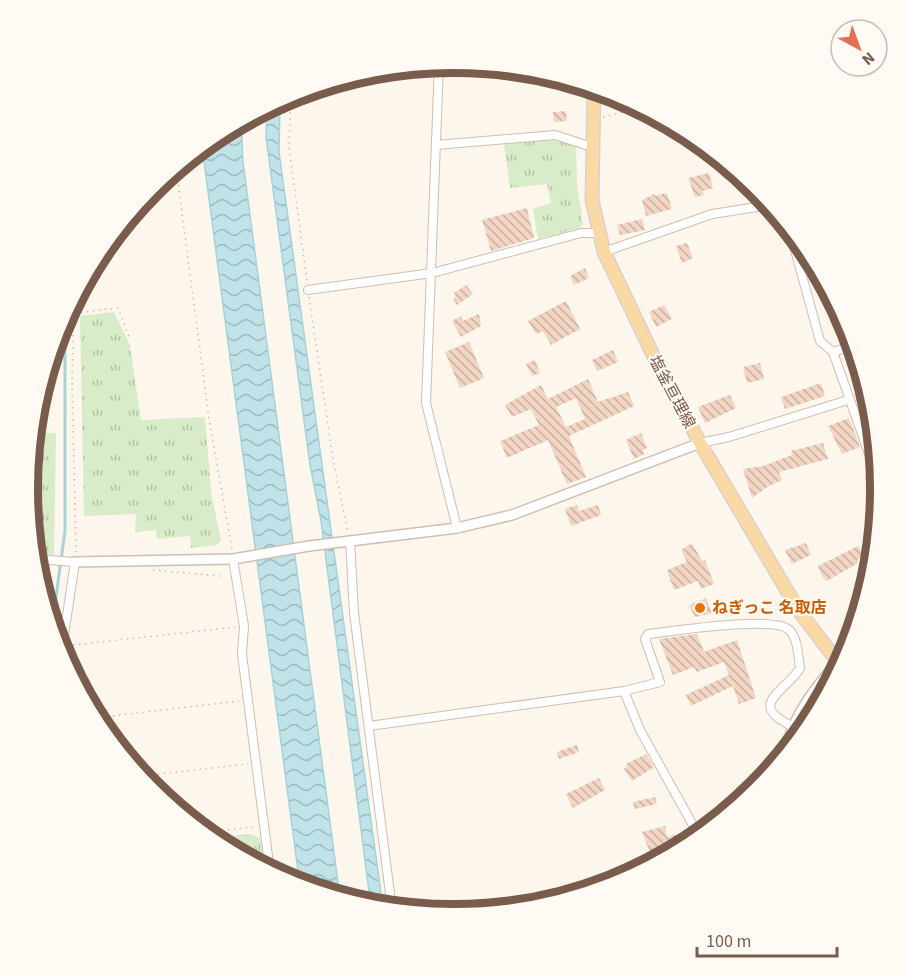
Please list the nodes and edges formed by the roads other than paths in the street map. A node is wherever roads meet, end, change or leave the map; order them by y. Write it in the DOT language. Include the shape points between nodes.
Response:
graph roads {
  1 [pos="439,73"];
  2 [pos="594,97"];
  3 [pos="436,146"];
  4 [pos="592,147"];
  5 [pos="759,207"];
  6 [pos="598,233"];
  7 [pos="604,252"];
  8 [pos="796,252"];
  9 [pos="432,273"];
  10 [pos="308,290"];
  11 [pos="845,348"];
  12 [pos="833,352"];
  13 [pos="848,400"];
  14 [pos="699,443"];
  15 [pos="867,447"];
  16 [pos="457,528"];
  17 [pos="348,541"];
  18 [pos="233,559"];
  19 [pos="43,560"];
  20 [pos="73,561"];
  21 [pos="64,635"];
  22 [pos="834,657"];
  23 [pos="820,686"];
  24 [pos="624,691"];
  25 [pos="369,726"];
  26 [pos="792,726"];
  27 [pos="790,733"];
  28 [pos="694,828"];
  29 [pos="269,861"];
  30 [pos="391,900"];
  1 -- 3 [label="street"];
  2 -- 4 [label="main road, 塩釜亘理線"];
  3 -- 4 [label="street" via="555,135"];
  3 -- 9 [label="street"];
  4 -- 6 [label="main road, 塩釜亘理線" via="592,201"];
  5 -- 7 [label="street" via="712,214"];
  6 -- 7 [label="main road, 塩釜亘理線"];
  6 -- 9 [label="street" via="581,233"];
  7 -- 14 [label="main road, 塩釜亘理線"];
  8 -- 12 [label="street" via="820,341"];
  9 -- 10 [label="street"];
  9 -- 16 [label="street" via="426,403"];
  11 -- 12 [label="street"];
  12 -- 13 [label="street"];
  13 -- 14 [label="street"];
  13 -- 15 [label="street"];
  14 -- 16 [label="street" via="512,515"];
  14 -- 22 [label="main road, 塩釜亘理線" via="799,610"];
  16 -- 17 [label="street"];
  17 -- 18 [label="street"];
  17 -- 25 [label="street"];
  18 -- 20 [label="street"];
  18 -- 29 [label="street" via="244,626 242,654"];
  19 -- 20 [label="street"];
  20 -- 21 [label="street"];
  23 -- 26 [label="street"];
  24 -- 25 [label="street"];
  24 -- 26 [label="street" via="660,682 645,646 648,634 765,622 794,634 800,668 791,681 778,689 771,704 778,719"];
  24 -- 28 [label="street" via="640,730"];
  25 -- 30 [label="street"];
  26 -- 27 [label="street"];
}
